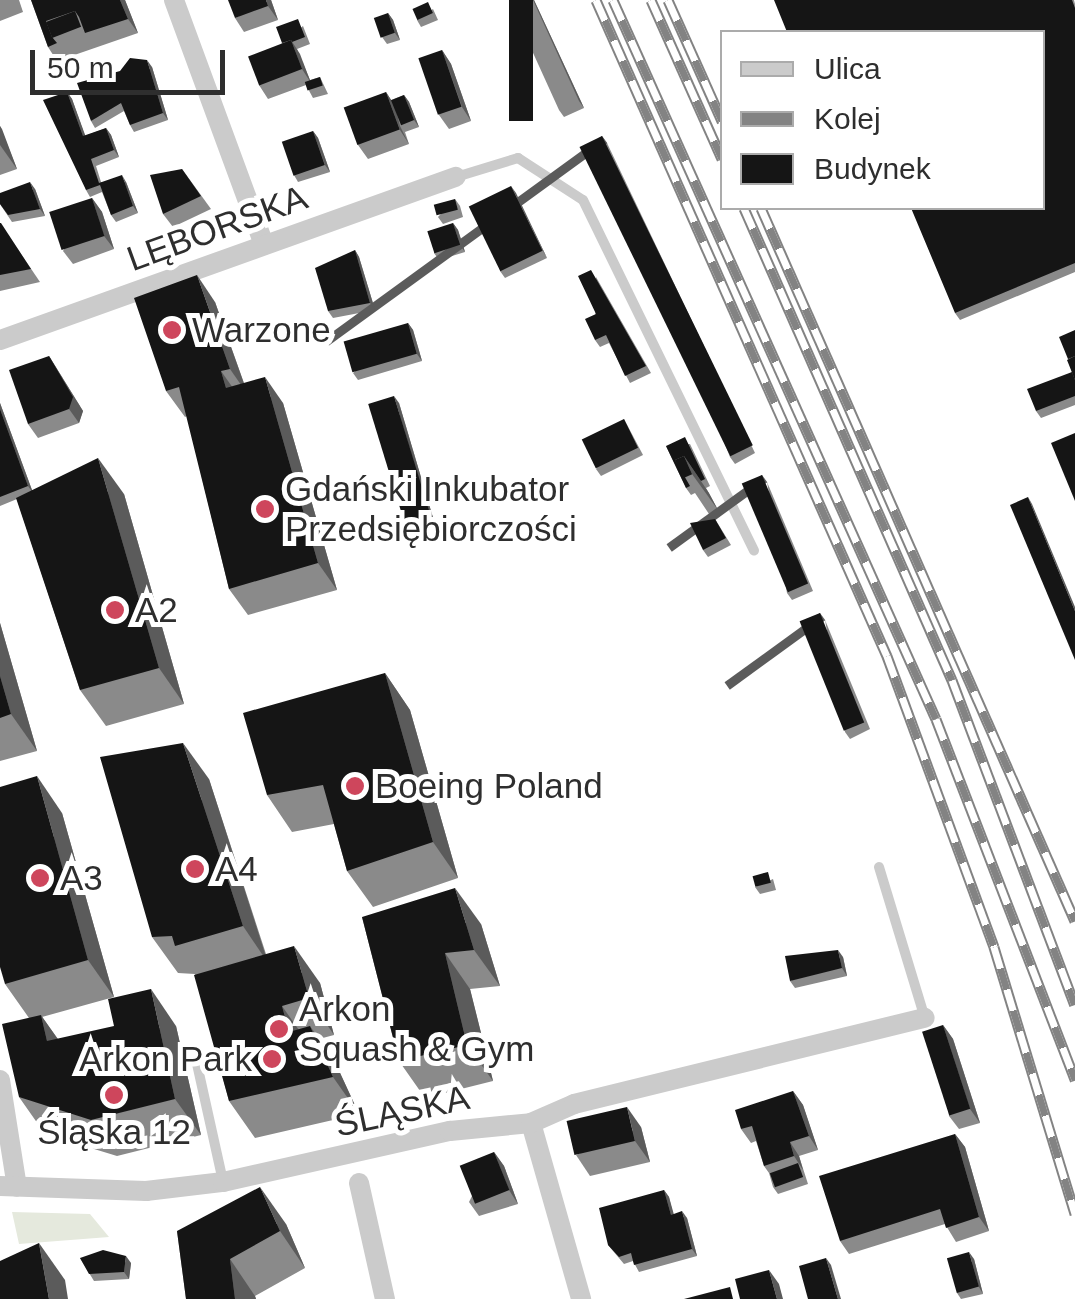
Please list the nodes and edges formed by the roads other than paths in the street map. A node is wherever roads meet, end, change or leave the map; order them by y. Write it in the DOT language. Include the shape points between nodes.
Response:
graph roads {
  1 [pos="174,0"];
  2 [pos="456,176"];
  3 [pos="264,245"];
  4 [pos="0,340"];
  5 [pos="754,550"];
  6 [pos="879,867"];
  7 [pos="925,1018"];
  8 [pos="197,1064"];
  9 [pos="0,1080"];
  10 [pos="532,1123"];
  11 [pos="223,1182"];
  12 [pos="359,1183"];
  13 [pos="9,1187"];
  14 [pos="385,1299"];
  15 [pos="582,1299"];
  1 -- 3 [label="street"];
  2 -- 3 [label="street, LĘBORSKA"];
  2 -- 5 [label="lane" via="518,158 583,200"];
  3 -- 4 [label="street, LĘBORSKA"];
  6 -- 7 [label="lane"];
  7 -- 10 [label="street, ŚLĄSKA" via="574,1104"];
  8 -- 11 [label="lane"];
  9 -- 13 [label="street"];
  10 -- 11 [label="street, ŚLĄSKA" via="450,1132"];
  10 -- 15 [label="street"];
  11 -- 13 [label="street, ŚLĄSKA"];
  12 -- 14 [label="street"];
}
